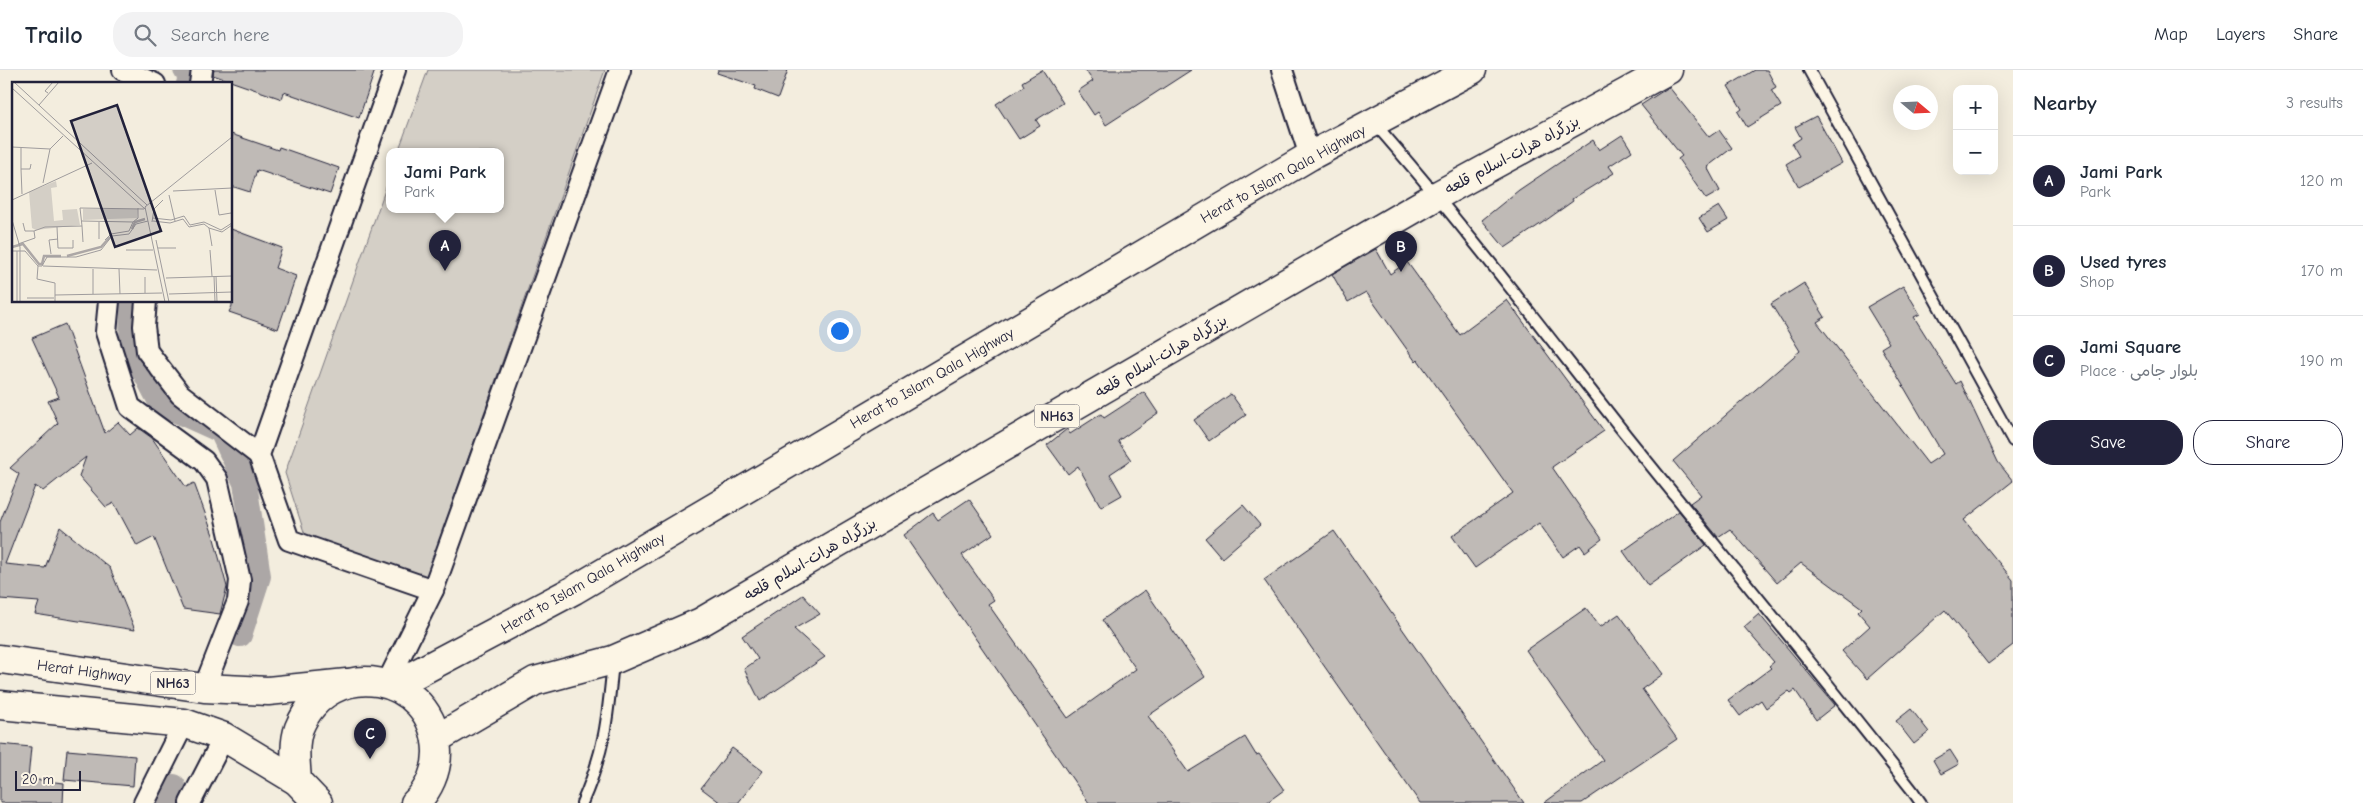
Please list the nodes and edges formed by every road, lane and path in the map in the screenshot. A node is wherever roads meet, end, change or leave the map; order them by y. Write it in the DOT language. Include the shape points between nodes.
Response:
graph roads {
  1 [pos="123,70"];
  2 [pos="151,70"];
  3 [pos="395,70"];
  4 [pos="620,70"];
  5 [pos="1282,70"];
  6 [pos="1472,70"];
  7 [pos="1668,70"];
  8 [pos="1810,70"];
  9 [pos="151,82"];
  10 [pos="155,82"];
  11 [pos="1374,123"];
  12 [pos="1310,156"];
  13 [pos="1438,195"];
  14 [pos="110,302"];
  15 [pos="146,302"];
  16 [pos="2013,441"];
  17 [pos="259,455"];
  18 [pos="433,590"];
  19 [pos="0,659"];
  20 [pos="613,660"];
  21 [pos="347,683"];
  22 [pos="390,684"];
  23 [pos="204,688"];
  24 [pos="0,705"];
  25 [pos="184,724"];
  26 [pos="224,737"];
  27 [pos="436,739"];
  28 [pos="297,781"];
  29 [pos="433,792"];
  30 [pos="144,803"];
  31 [pos="190,803"];
  32 [pos="318,803"];
  33 [pos="415,803"];
  34 [pos="582,803"];
  35 [pos="1921,803"];
  1 -- 9 [label="street"];
  2 -- 10 [label="street"];
  3 -- 17 [label="street"];
  4 -- 18 [label="street"];
  5 -- 12 [label="street"];
  6 -- 11 [label="highway, Herat to Islam Qala Highway"];
  7 -- 13 [label="highway, بزرگراه هرات-اسلام قلعه / NH63"];
  8 -- 16 [label="lane"];
  11 -- 12 [label="highway, Herat to Islam Qala Highway"];
  11 -- 13 [label="lane"];
  12 -- 22 [label="highway, Herat to Islam Qala Highway" via="574,590"];
  13 -- 20 [label="highway, بزرگراه هرات-اسلام قلعه / NH63" via="701,622"];
  13 -- 35 [label="lane" via="1628,436 1800,646"];
  14 -- 23 [label="street" via="106,332 130,407 204,461 217,479 240,580 238,601"];
  15 -- 17 [label="street" via="147,351 180,394"];
  17 -- 18 [label="street" via="289,540"];
  18 -- 22 [label="street"];
  19 -- 23 [label="highway, Herat Highway / NH63"];
  20 -- 27 [label="highway, بزرگراه هرات-اسلام قلعه / NH63" via="535,681"];
  20 -- 34 [label="lane" via="605,737"];
  21 -- 22 [label="highway, NH63" via="367,680"];
  21 -- 23 [label="highway, Herat Highway / NH63" via="268,691"];
  21 -- 28 [label="highway, NH63" via="326,693 309,709 299,730 295,752"];
  22 -- 27 [label="highway, NH63" via="413,698 428,717"];
  24 -- 25 [label="highway"];
  25 -- 26 [label="highway"];
  25 -- 30 [label="street"];
  26 -- 28 [label="highway"];
  26 -- 31 [label="street"];
  27 -- 29 [label="highway, NH63"];
  28 -- 32 [label="highway"];
  29 -- 33 [label="highway, NH63"];
}
